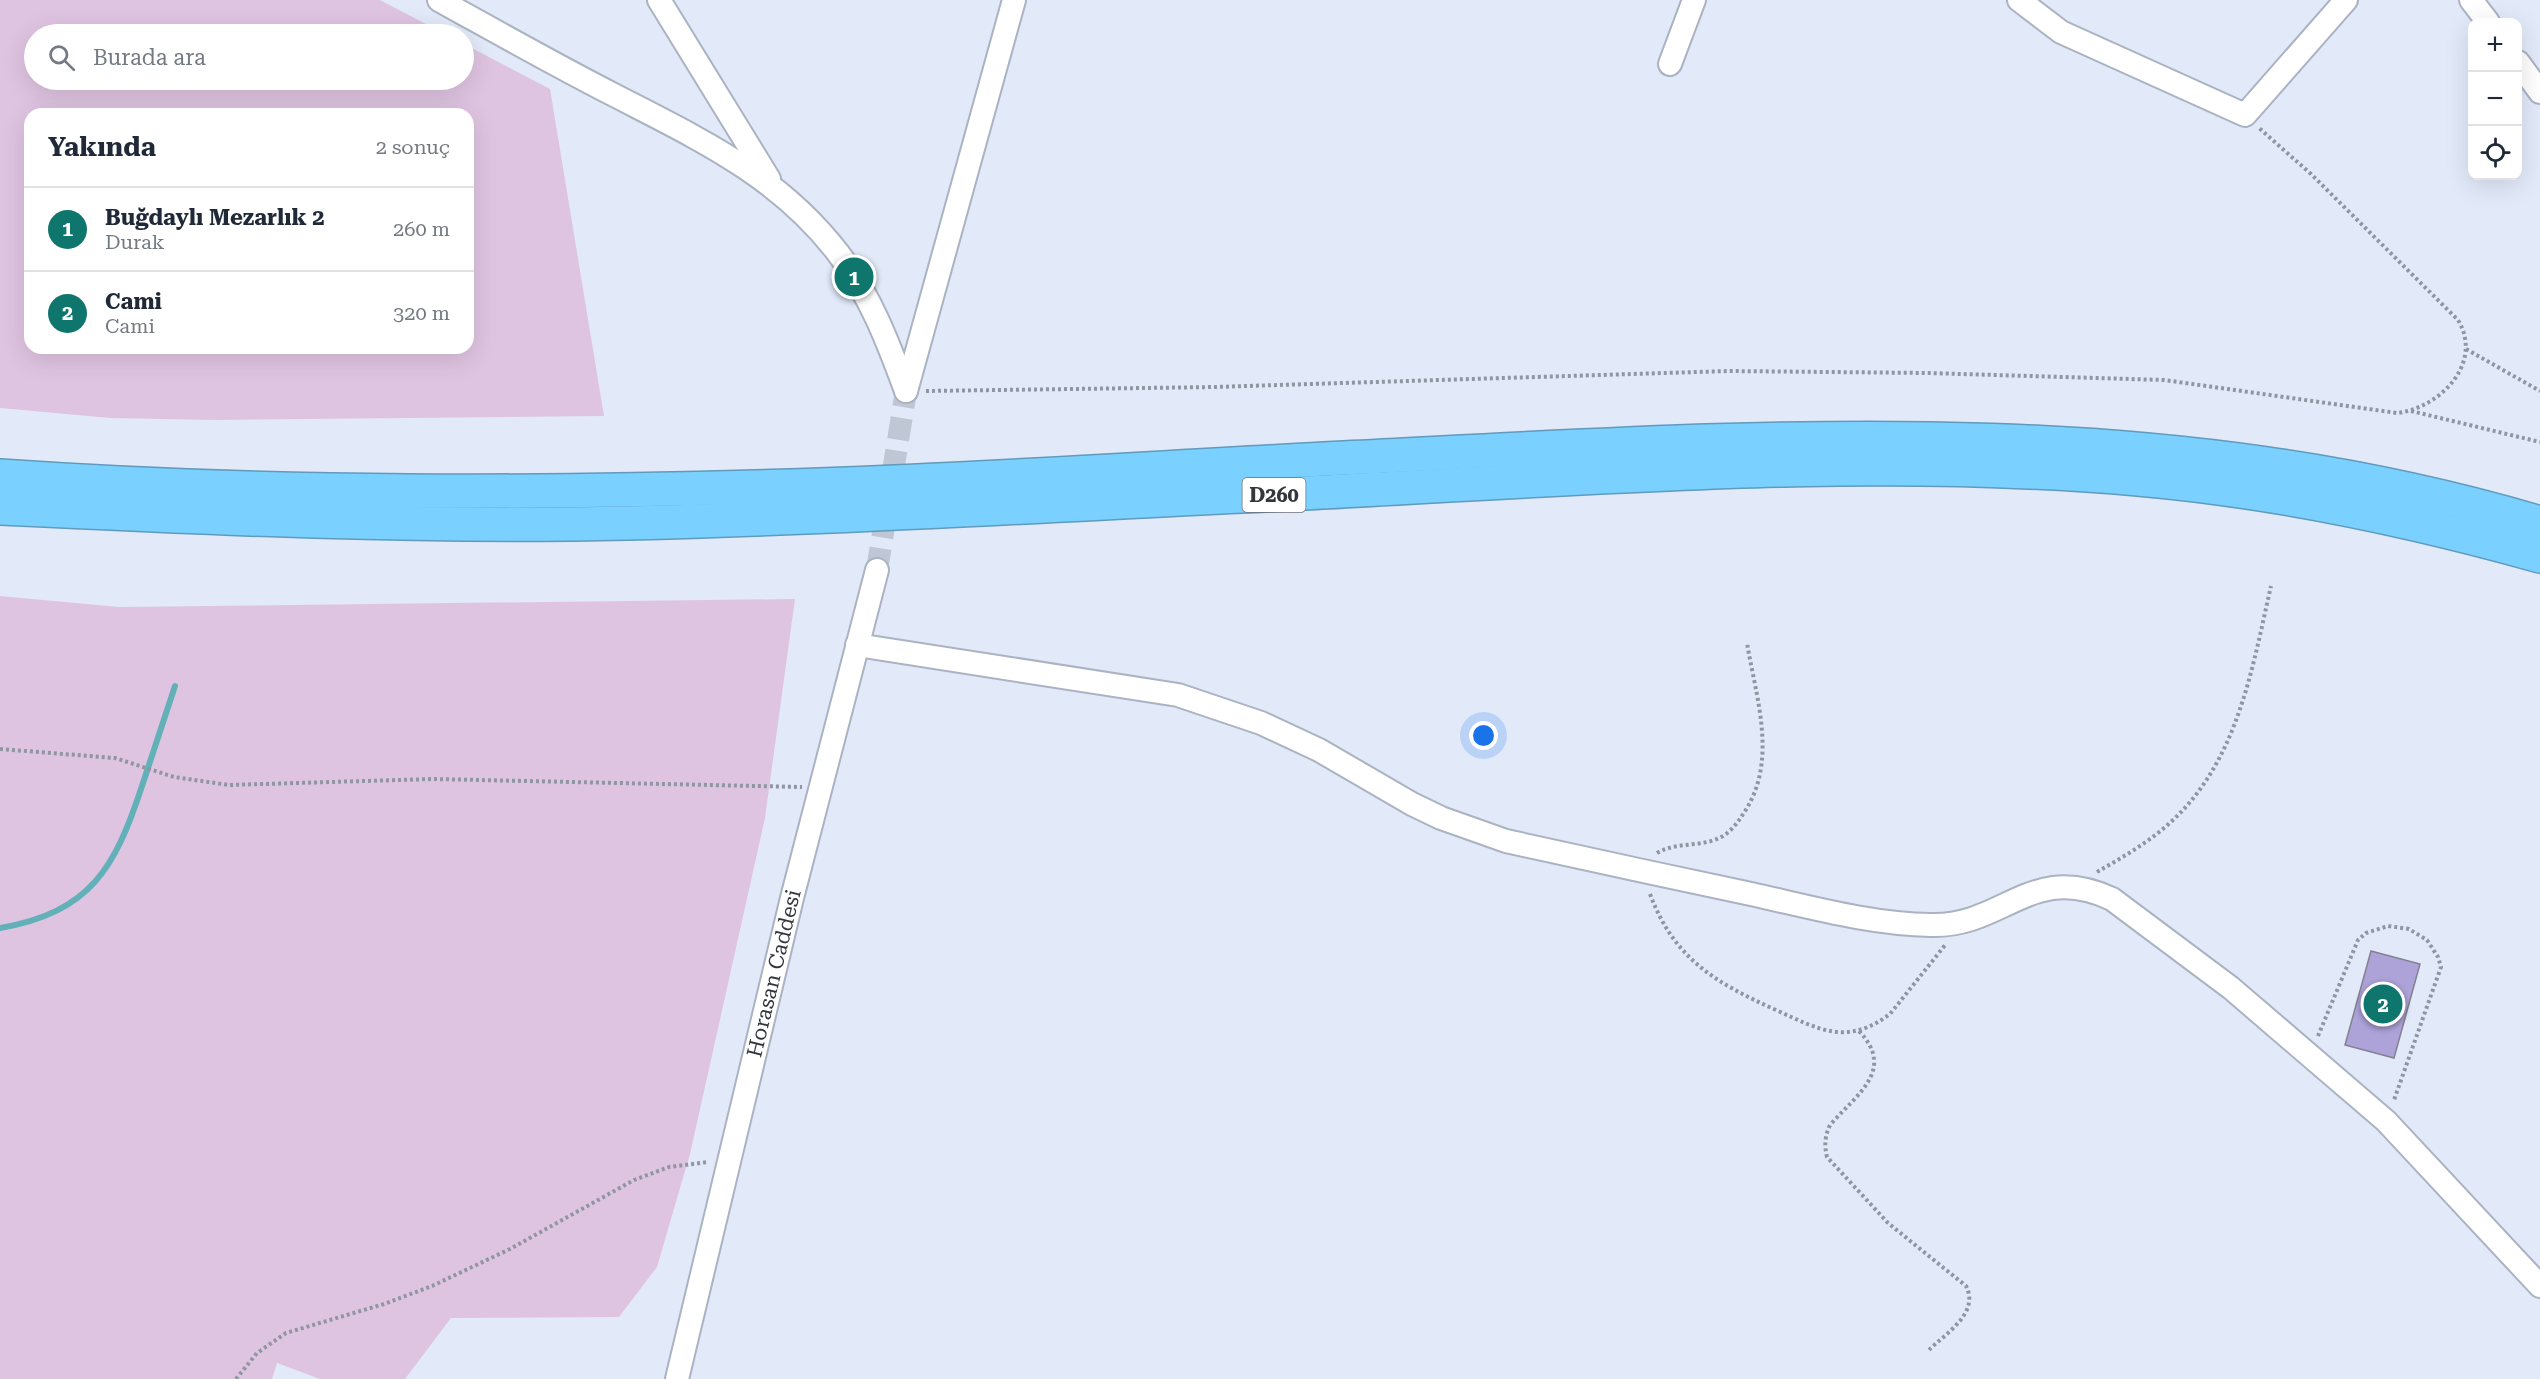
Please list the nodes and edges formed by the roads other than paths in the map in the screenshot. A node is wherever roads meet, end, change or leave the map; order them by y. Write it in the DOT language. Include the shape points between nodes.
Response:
graph roads {
  1 [pos="438,0"];
  2 [pos="659,0"];
  3 [pos="1014,0"];
  4 [pos="1694,0"];
  5 [pos="2019,0"];
  6 [pos="2346,0"];
  7 [pos="2471,0"];
  8 [pos="2485,18"];
  9 [pos="1670,64"];
  10 [pos="2522,69"];
  11 [pos="2540,92"];
  12 [pos="774,188"];
  13 [pos="0,476"];
  14 [pos="1,509"];
  15 [pos="2540,523"];
  16 [pos="2540,556"];
  17 [pos="877,570"];
  18 [pos="857,645"];
  19 [pos="2540,1286"];
  20 [pos="677,1379"];
  1 -- 12 [label="street" via="714,146"];
  2 -- 12 [label="street"];
  3 -- 12 [label="street" via="906,391 882,329 854,277 820,232"];
  4 -- 9 [label="street"];
  5 -- 6 [label="street" via="2061,32 2245,115"];
  7 -- 8 [label="street"];
  10 -- 11 [label="street"];
  13 -- 15 [label="highway, D260" via="141,484 443,491 749,486 1703,441 1832,437 1999,439 2165,450 2319,470 2440,495"];
  14 -- 16 [label="highway, D260" via="363,523 622,524 1647,476 1812,470 1977,471 2140,479 2270,495 2430,527"];
  17 -- 18 [label="street, Horasan Caddesi"];
  18 -- 19 [label="street" via="1178,695 1291,736 1403,800 1506,841 1850,916 1923,925 1964,922 2032,891 2073,886 2112,899 2231,988 2386,1121"];
  18 -- 20 [label="street, Horasan Caddesi"];
}
